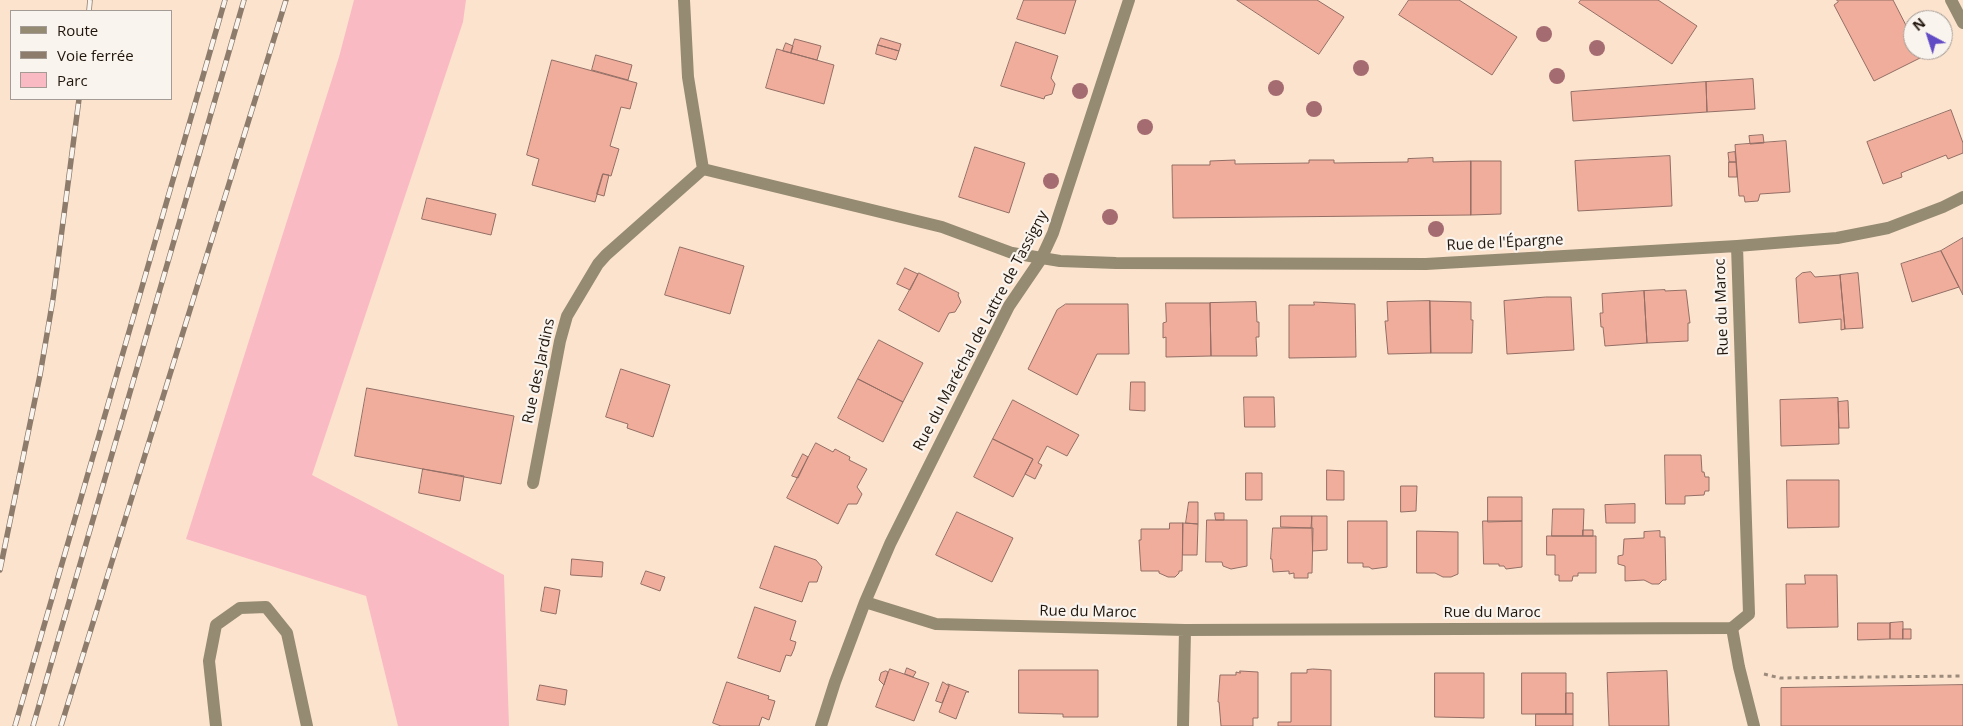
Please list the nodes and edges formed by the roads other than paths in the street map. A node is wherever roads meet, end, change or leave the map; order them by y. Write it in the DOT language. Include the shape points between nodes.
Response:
graph roads {
  1 [pos="684,0"];
  2 [pos="1129,0"];
  3 [pos="1951,0"];
  4 [pos="1963,23"];
  5 [pos="703,169"];
  6 [pos="1963,197"];
  7 [pos="1737,246"];
  8 [pos="1040,259"];
  9 [pos="532,483"];
  10 [pos="865,602"];
  11 [pos="1732,628"];
  12 [pos="1185,630"];
  13 [pos="216,726"];
  14 [pos="307,726"];
  15 [pos="821,726"];
  16 [pos="1184,726"];
  17 [pos="1754,726"];
  1 -- 5 [label="street" via="688,77"];
  2 -- 8 [label="street, Rue du Maréchal de Lattre de Tassigny" via="1063,208"];
  3 -- 4 [label="street"];
  5 -- 8 [label="street" via="942,227 1012,253"];
  5 -- 9 [label="street, Rue des Jardins" via="606,255 567,316"];
  6 -- 7 [label="street, Rue de l'Épargne" via="1888,228 1837,238"];
  7 -- 8 [label="street, Rue de l'Épargne" via="1426,264 1116,263"];
  7 -- 11 [label="street, Rue du Maroc" via="1749,614"];
  8 -- 10 [label="street, Rue du Maréchal de Lattre de Tassigny" via="1009,306 890,544"];
  10 -- 12 [label="street, Rue du Maroc" via="936,624"];
  10 -- 15 [label="street, Rue du Maréchal de Lattre de Tassigny"];
  11 -- 12 [label="street, Rue du Maroc"];
  11 -- 17 [label="street"];
  12 -- 16 [label="street"];
  13 -- 14 [label="street" via="209,661 216,625 240,608 266,607 287,633"];
}
